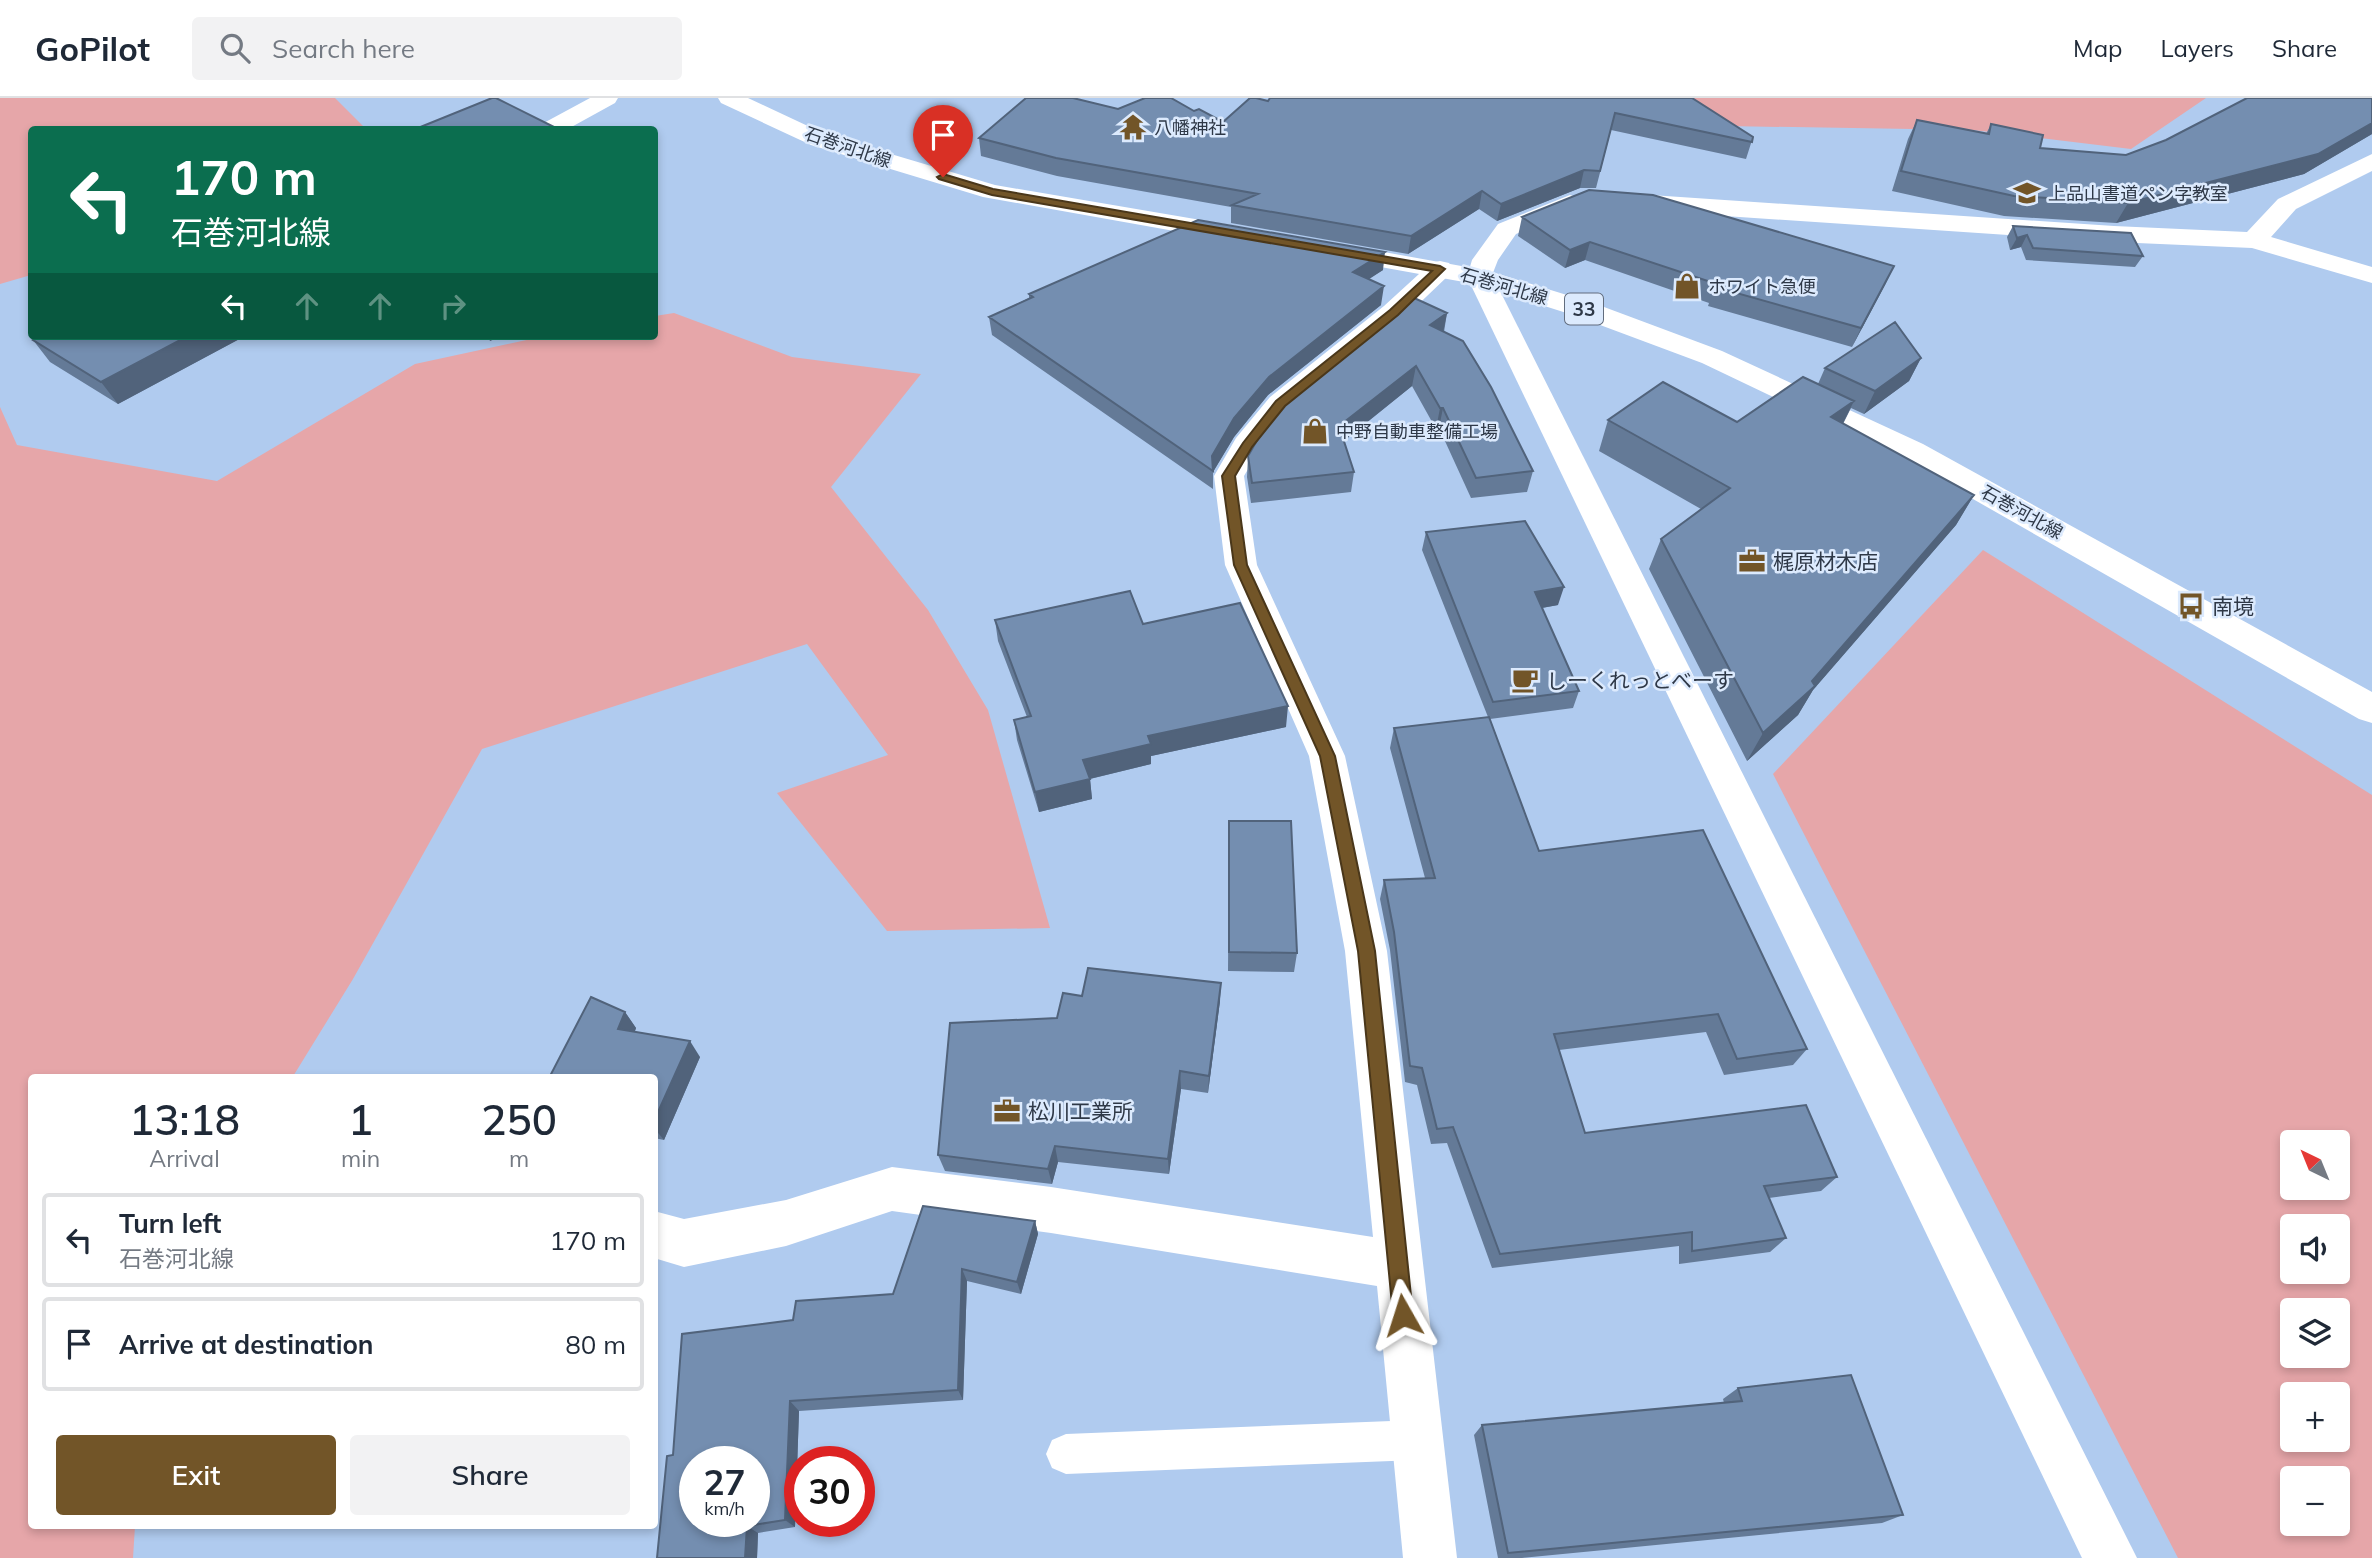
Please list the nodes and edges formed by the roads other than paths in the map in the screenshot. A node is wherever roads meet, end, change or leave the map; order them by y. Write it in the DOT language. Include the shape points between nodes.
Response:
graph roads {
  1 [pos="607,98"];
  2 [pos="729,98"];
  3 [pos="555,126"];
  4 [pos="2372,161"];
  5 [pos="1263,239"];
  6 [pos="2254,240"];
  7 [pos="1304,246"];
  8 [pos="1440,269"];
  9 [pos="2372,275"];
  10 [pos="1480,277"];
  11 [pos="2372,709"];
  12 [pos="658,1235"];
  13 [pos="1398,1265"];
  14 [pos="1417,1440"];
  15 [pos="1066,1454"];
  16 [pos="1430,1558"];
  17 [pos="2110,1558"];
  1 -- 3 [label="street"];
  2 -- 5 [label="street, 石巻河北線" via="820,140 992,192"];
  4 -- 6 [label="street" via="2287,204"];
  6 -- 9 [label="street"];
  6 -- 10 [label="street" via="1581,198 1507,229 1485,260"];
  7 -- 8 [label="street, 石巻河北線 / 33"];
  8 -- 10 [label="street, 石巻河北線 / 33"];
  8 -- 13 [label="street" via="1280,403 1229,476 1241,565 1327,756 1366,951"];
  10 -- 11 [label="street, 石巻河北線 / 33" via="1712,357 1912,451"];
  10 -- 17 [label="street"];
  12 -- 13 [label="street" via="684,1243 786,1223 892,1189"];
  13 -- 14 [label="street"];
  14 -- 15 [label="lane"];
  14 -- 16 [label="street"];
}
